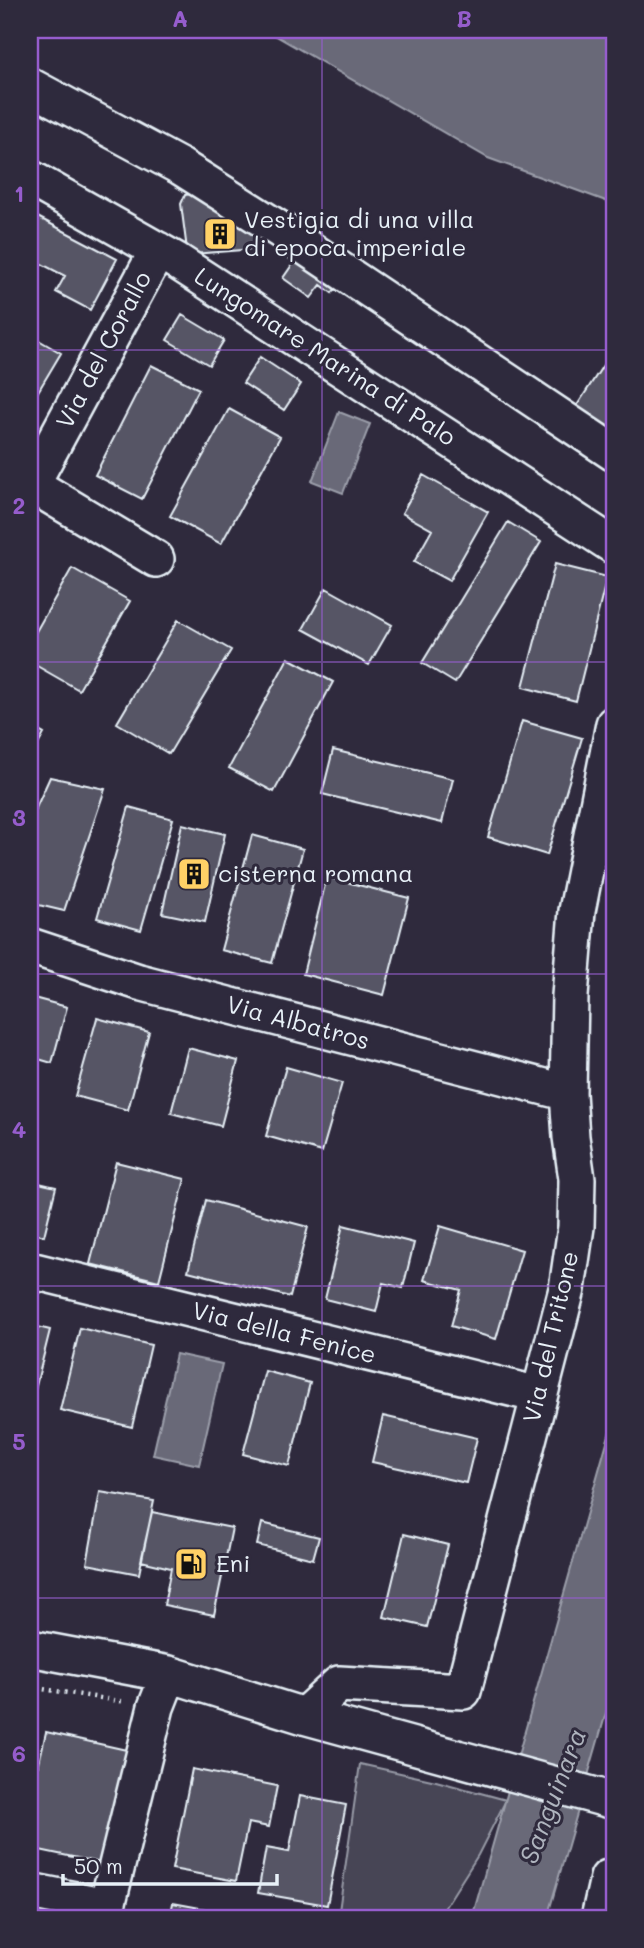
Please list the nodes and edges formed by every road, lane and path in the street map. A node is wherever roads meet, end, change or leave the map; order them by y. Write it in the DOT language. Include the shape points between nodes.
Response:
graph roads {
  1 [pos="30,86"];
  2 [pos="30,178"];
  3 [pos="159,250"];
  4 [pos="614,453"];
  5 [pos="30,486"];
  6 [pos="614,546"];
  7 [pos="156,559"];
  8 [pos="614,724"];
  9 [pos="30,946"];
  10 [pos="568,1093"];
  11 [pos="30,1270"];
  12 [pos="538,1395"];
  13 [pos="30,1648"];
  14 [pos="169,1674"];
  15 [pos="304,1716"];
  16 [pos="614,1801"];
  17 [pos="614,1880"];
  18 [pos="30,1891"];
  19 [pos="105,1912"];
  20 [pos="599,1918"];
  1 -- 4 [label="street" via="226,195"];
  2 -- 3 [label="street, Lungomare Marina di Palo"];
  3 -- 5 [label="street, Via del Corallo"];
  3 -- 6 [label="street, Lungomare Marina di Palo"];
  5 -- 7 [label="street"];
  8 -- 10 [label="street, Via del Tritone" via="577,911"];
  9 -- 10 [label="street, Via Albatros" via="139,982"];
  10 -- 12 [label="street, Via del Tritone" via="577,1180 576,1227 567,1289"];
  11 -- 12 [label="street, Via della Fenice"];
  12 -- 15 [label="street, Via del Tritone" via="463,1690 339,1684"];
  13 -- 14 [label="street"];
  14 -- 15 [label="street"];
  14 -- 19 [label="street" via="156,1707"];
  15 -- 16 [label="street"];
  17 -- 20 [label="street" via="608,1878"];
  18 -- 19 [label="street"];
}
